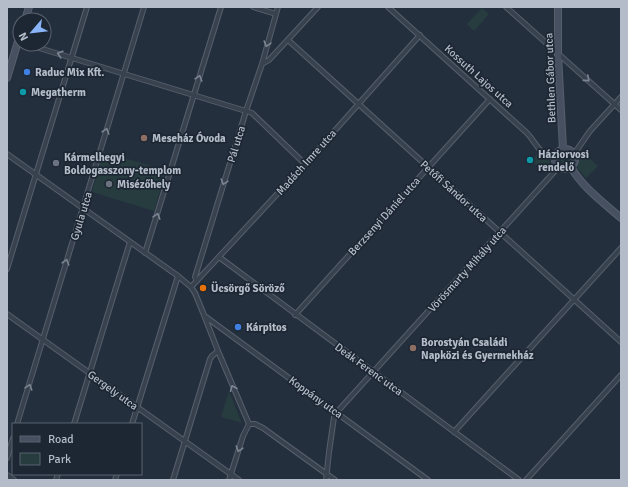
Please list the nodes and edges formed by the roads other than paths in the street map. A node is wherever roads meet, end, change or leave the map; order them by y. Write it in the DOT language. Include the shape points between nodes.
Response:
graph roads {
  1 [pos="87,7"];
  2 [pos="144,7"];
  3 [pos="221,7"];
  4 [pos="253,7"];
  5 [pos="278,7"];
  6 [pos="318,7"];
  7 [pos="388,7"];
  8 [pos="506,7"];
  9 [pos="558,7"];
  10 [pos="276,14"];
  11 [pos="420,35"];
  12 [pos="288,40"];
  13 [pos="15,52"];
  14 [pos="52,52"];
  15 [pos="558,55"];
  16 [pos="71,58"];
  17 [pos="262,64"];
  18 [pos="124,74"];
  19 [pos="7,78"];
  20 [pos="194,95"];
  21 [pos="621,97"];
  22 [pos="490,99"];
  23 [pos="615,104"];
  24 [pos="358,105"];
  25 [pos="621,110"];
  26 [pos="246,111"];
  27 [pos="563,149"];
  28 [pos="7,154"];
  29 [pos="574,154"];
  30 [pos="555,158"];
  31 [pos="305,164"];
  32 [pos="558,166"];
  33 [pos="428,167"];
  34 [pos="571,167"];
  35 [pos="36,175"];
  36 [pos="83,208"];
  37 [pos="621,218"];
  38 [pos="500,232"];
  39 [pos="130,242"];
  40 [pos="621,248"];
  41 [pos="145,253"];
  42 [pos="219,257"];
  43 [pos="7,269"];
  44 [pos="178,276"];
  45 [pos="197,281"];
  46 [pos="191,287"];
  47 [pos="574,300"];
  48 [pos="7,314"];
  49 [pos="204,315"];
  50 [pos="295,315"];
  51 [pos="43,340"];
  52 [pos="621,342"];
  53 [pos="218,352"];
  54 [pos="374,372"];
  55 [pos="90,373"];
  56 [pos="621,375"];
  57 [pos="137,408"];
  58 [pos="337,412"];
  59 [pos="17,423"];
  60 [pos="74,423"];
  61 [pos="132,423"];
  62 [pos="249,424"];
  63 [pos="454,432"];
  64 [pos="12,441"];
  65 [pos="185,442"];
  66 [pos="7,458"];
  67 [pos="327,473"];
  68 [pos="231,474"];
  69 [pos="7,475"];
  70 [pos="14,480"];
  71 [pos="173,480"];
  72 [pos="229,480"];
  73 [pos="239,480"];
  74 [pos="326,480"];
  75 [pos="335,480"];
  76 [pos="428,480"];
  77 [pos="519,480"];
  78 [pos="526,480"];
  1 -- 16 [label="street"];
  2 -- 18 [label="street, Gyula utca"];
  20 -- 3 [label="street, one-way"];
  4 -- 10 [label="street"];
  5 -- 10 [label="street, Pál utca"];
  6 -- 12 [label="street"];
  7 -- 11 [label="street, Kossuth Lajos utca"];
  8 -- 15 [label="street"];
  9 -- 15 [label="street, Bethlen Gábor utca"];
  10 -- 17 [label="street, Pál utca, one-way"];
  11 -- 22 [label="street, Kossuth Lajos utca"];
  11 -- 24 [label="street, Madách Imre utca"];
  12 -- 17 [label="street"];
  12 -- 24 [label="street, Petőfi Sándor utca"];
  13 -- 19 [label="street"];
  16 -- 14 [label="street, one-way"];
  15 -- 23 [label="street, one-way"];
  15 -- 27 [label="street, Bethlen Gábor utca"];
  16 -- 18 [label="street"];
  16 -- 35 [label="street"];
  17 -- 26 [label="street, Pál utca"];
  18 -- 20 [label="street"];
  36 -- 18 [label="street, Gyula utca, one-way"];
  20 -- 26 [label="street"];
  41 -- 20 [label="street, one-way"];
  21 -- 23 [label="street"];
  22 -- 30 [label="street, Kossuth Lajos utca" via="527,133 539,150"];
  22 -- 33 [label="street, Berzsenyi Dániel utca"];
  23 -- 25 [label="street"];
  23 -- 29 [label="street" via="590,131"];
  24 -- 31 [label="street, Madách Imre utca"];
  24 -- 33 [label="street, Petőfi Sándor utca"];
  26 -- 31 [label="street" via="252,113"];
  26 -- 45 [label="street, Pál utca, one-way" via="195,277"];
  27 -- 29 [label="street" via="569,149"];
  27 -- 30 [label="street" via="557,152"];
  28 -- 35 [label="street"];
  29 -- 34 [label="street" via="575,162"];
  30 -- 32 [label="street"];
  31 -- 42 [label="street, Madách Imre utca"];
  32 -- 34 [label="street"];
  32 -- 38 [label="street, Vörösmarty Mihály utca"];
  33 -- 38 [label="street, Petőfi Sándor utca"];
  33 -- 50 [label="street, Berzsenyi Dániel utca"];
  34 -- 37 [label="street" via="583,184"];
  35 -- 36 [label="street"];
  35 -- 43 [label="street"];
  36 -- 39 [label="street"];
  51 -- 36 [label="street, Gyula utca, one-way"];
  38 -- 47 [label="street, Petőfi Sándor utca"];
  38 -- 54 [label="street, Vörösmarty Mihály utca"];
  39 -- 41 [label="street"];
  39 -- 55 [label="street"];
  40 -- 47 [label="street"];
  41 -- 44 [label="street"];
  42 -- 45 [label="street, Madách Imre utca"];
  42 -- 50 [label="street, Deák Ferenc utca"];
  44 -- 46 [label="street"];
  44 -- 57 [label="street"];
  45 -- 46 [label="street, Madách Imre utca"];
  46 -- 49 [label="street"];
  47 -- 52 [label="street, Petőfi Sándor utca"];
  47 -- 63 [label="street"];
  48 -- 51 [label="street, Gergely utca"];
  49 -- 53 [label="street"];
  49 -- 58 [label="street, Koppány utca"];
  50 -- 54 [label="street, Deák Ferenc utca"];
  51 -- 55 [label="street, Gergely utca"];
  59 -- 51 [label="street, Gyula utca, one-way"];
  62 -- 53 [label="street, one-way"];
  53 -- 65 [label="street" via="210,359"];
  54 -- 58 [label="street, Vörösmarty Mihály utca"];
  54 -- 63 [label="street, Deák Ferenc utca"];
  55 -- 57 [label="street, Gergely utca"];
  55 -- 60 [label="street"];
  56 -- 78 [label="street"];
  57 -- 61 [label="street"];
  57 -- 65 [label="street, Gergely utca"];
  58 -- 67 [label="street" via="334,417"];
  58 -- 76 [label="street, Koppány utca"];
  62 -- 67 [label="street" via="263,428"];
  62 -- 68 [label="street, one-way"];
  63 -- 77 [label="street, Deák Ferenc utca"];
  64 -- 66 [label="street"];
  65 -- 68 [label="street, Gergely utca"];
  65 -- 71 [label="street"];
  67 -- 74 [label="street"];
  67 -- 75 [label="street"];
  68 -- 72 [label="street"];
  68 -- 73 [label="street, Gergely utca"];
  69 -- 70 [label="street"];
}
